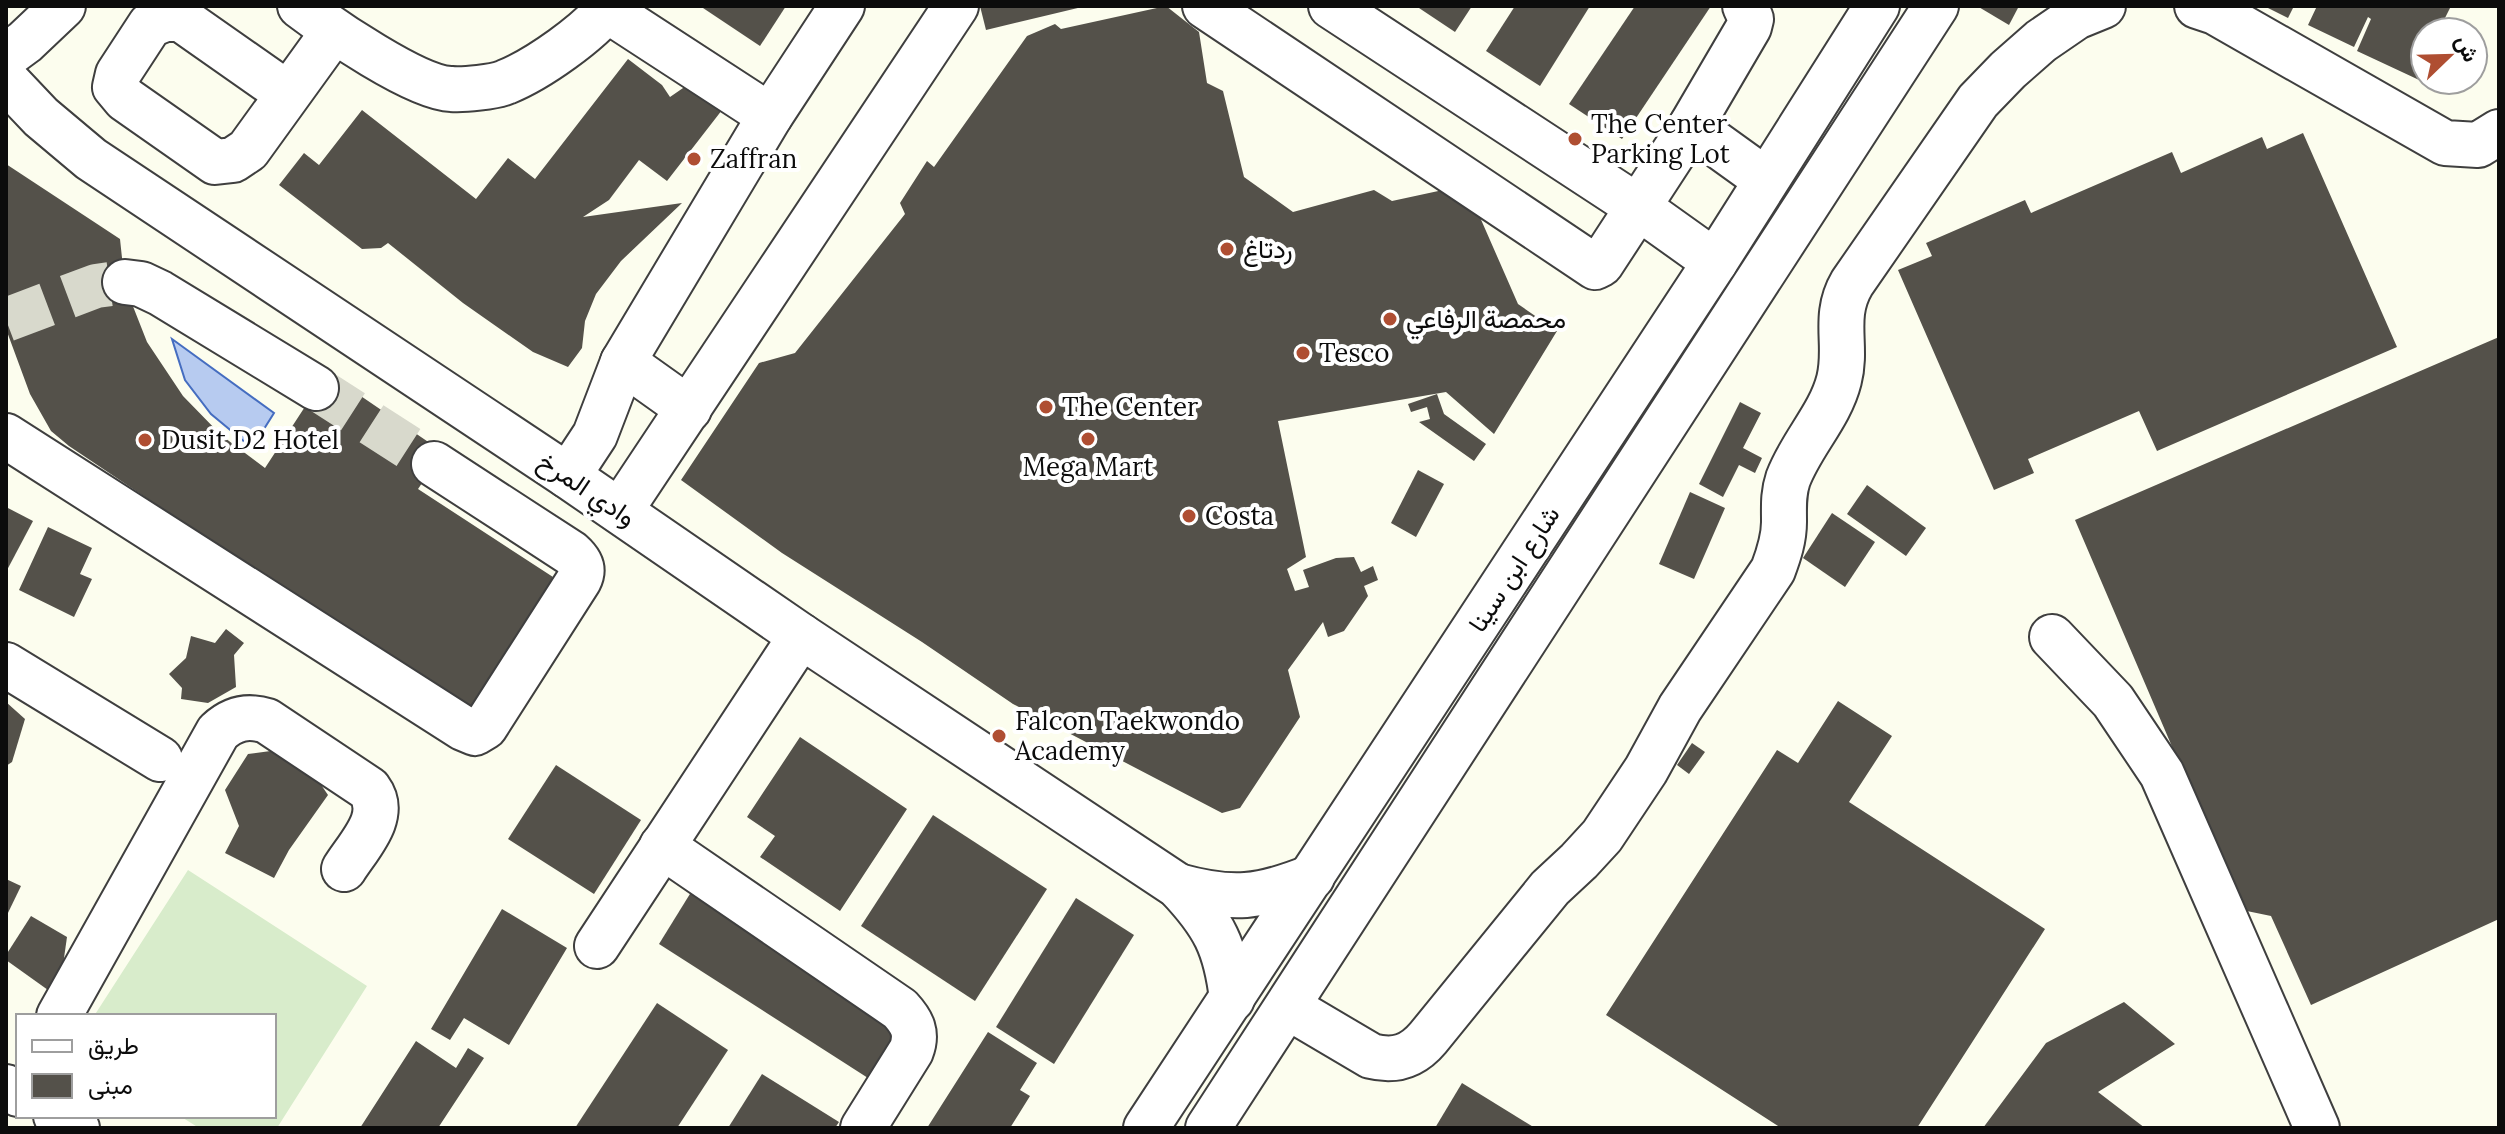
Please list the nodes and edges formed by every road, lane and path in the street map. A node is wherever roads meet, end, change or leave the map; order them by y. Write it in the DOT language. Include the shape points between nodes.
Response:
graph roads {
  1 [pos="63,6"];
  2 [pos="842,6"];
  3 [pos="956,6"];
  4 [pos="1205,6"];
  5 [pos="1331,6"];
  6 [pos="1877,6"];
  7 [pos="1936,6"];
  8 [pos="2103,6"];
  9 [pos="2197,6"];
  10 [pos="609,8"];
  11 [pos="1747,16"];
  12 [pos="317,18"];
  13 [pos="6,56"];
  14 [pos="6,80"];
  15 [pos="288,94"];
  16 [pos="770,116"];
  17 [pos="1691,126"];
  18 [pos="2499,132"];
  19 [pos="1766,180"];
  20 [pos="1638,207"];
  21 [pos="1715,262"];
  22 [pos="125,282"];
  23 [pos="623,362"];
  24 [pos="316,388"];
  25 [pos="689,409"];
  26 [pos="6,436"];
  27 [pos="434,464"];
  28 [pos="568,476"];
  29 [pos="620,511"];
  30 [pos="801,636"];
  31 [pos="2052,637"];
  32 [pos="6,665"];
  33 [pos="160,759"];
  34 [pos="662,846"];
  35 [pos="344,869"];
  36 [pos="1312,877"];
  37 [pos="1178,886"];
  38 [pos="597,946"];
  39 [pos="1232,999"];
  40 [pos="1288,1007"];
  41 [pos="60,1014"];
  42 [pos="60,1118"];
  43 [pos="77,1128"];
  44 [pos="863,1128"];
  45 [pos="1146,1128"];
  46 [pos="1208,1128"];
  47 [pos="2317,1128"];
  1 -- 13 [label="street"];
  2 -- 16 [label="street"];
  3 -- 25 [label="street"];
  4 -- 20 [label="street" via="1590,265 1601,264"];
  5 -- 20 [label="street"];
  6 -- 19 [label="street, شارع ابن سينا"];
  7 -- 40 [label="street, شارع ابن سينا"];
  8 -- 40 [label="street" via="2041,41 1978,101 1844,296 1835,392 1790,474 1773,570 1602,836 1550,888 1412,1053 1386,1060 1371,1056"];
  9 -- 18 [label="street" via="2445,143 2478,145"];
  10 -- 12 [label="street" via="554,56 503,84 449,90 411,75"];
  10 -- 16 [label="street"];
  11 -- 17 [label="street"];
  12 -- 15 [label="street"];
  14 -- 28 [label="street, وادي المرخ" via="91,159"];
  16 -- 23 [label="street"];
  17 -- 19 [label="street"];
  17 -- 20 [label="street"];
  19 -- 21 [label="street, شارع ابن سينا"];
  20 -- 21 [label="street"];
  21 -- 36 [label="street, شارع ابن سينا"];
  22 -- 24 [label="street" via="160,293"];
  23 -- 25 [label="street"];
  23 -- 28 [label="street" via="595,435"];
  25 -- 29 [label="street"];
  26 -- 27 [label="street" via="475,733 485,727 579,580 582,565"];
  28 -- 29 [label="street, وادي المرخ"];
  29 -- 30 [label="street, وادي المرخ"];
  30 -- 34 [label="street"];
  30 -- 37 [label="street, وادي المرخ"];
  31 -- 47 [label="street" via="2113,701 2162,774"];
  32 -- 33 [label="street"];
  34 -- 38 [label="street"];
  34 -- 44 [label="street" via="907,1018 915,1041"];
  35 -- 41 [label="street" via="376,818 369,789 267,721 239,718 227,724"];
  36 -- 37 [label="street, وادي المرخ" via="1246,896 1211,895"];
  36 -- 39 [label="street, شارع ابن سينا"];
  37 -- 39 [label="street, وادي المرخ" via="1218,937"];
  39 -- 45 [label="street, شارع ابن سينا"];
  40 -- 46 [label="street, شارع ابن سينا"];
  42 -- 43 [label="street"];
}
